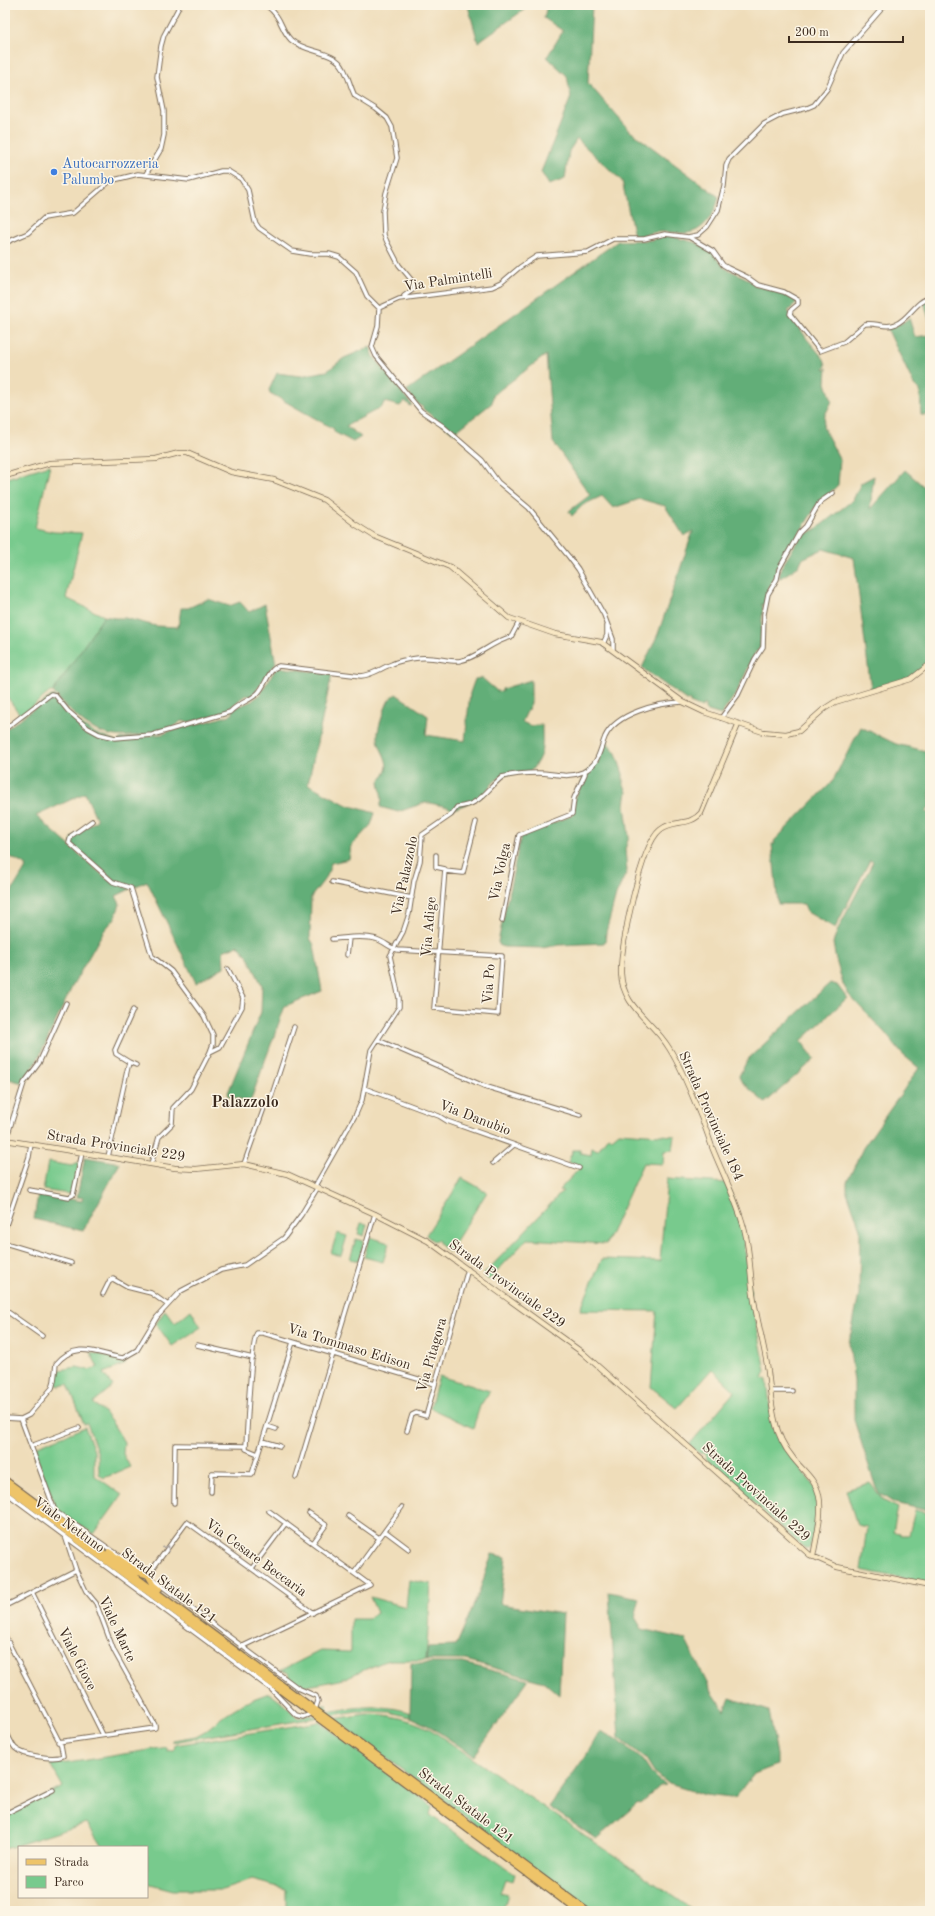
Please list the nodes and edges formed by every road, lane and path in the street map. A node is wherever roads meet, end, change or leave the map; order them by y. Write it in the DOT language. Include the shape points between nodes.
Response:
graph roads {
  1 [pos="180,5"];
  2 [pos="266,5"];
  3 [pos="885,5"];
  4 [pos="5,82"];
  5 [pos="5,106"];
  6 [pos="146,174"];
  7 [pos="688,237"];
  8 [pos="5,243"];
  9 [pos="930,298"];
  10 [pos="399,299"];
  11 [pos="379,308"];
  12 [pos="5,476"];
  13 [pos="833,492"];
  14 [pos="519,622"];
  15 [pos="607,623"];
  16 [pos="603,644"];
  17 [pos="613,650"];
  18 [pos="930,664"];
  19 [pos="683,702"];
  20 [pos="721,718"];
  21 [pos="738,725"];
  22 [pos="5,729"];
  23 [pos="585,771"];
  24 [pos="92,821"];
  25 [pos="476,822"];
  26 [pos="436,855"];
  27 [pos="445,870"];
  28 [pos="332,882"];
  29 [pos="412,898"];
  30 [pos="502,921"];
  31 [pos="349,938"];
  32 [pos="332,939"];
  33 [pos="392,949"];
  34 [pos="438,952"];
  35 [pos="347,955"];
  36 [pos="228,969"];
  37 [pos="66,1003"];
  38 [pos="133,1010"];
  39 [pos="498,1014"];
  40 [pos="294,1027"];
  41 [pos="378,1040"];
  42 [pos="210,1052"];
  43 [pos="129,1062"];
  44 [pos="136,1065"];
  45 [pos="364,1088"];
  46 [pos="580,1116"];
  47 [pos="6,1140"];
  48 [pos="31,1144"];
  49 [pos="514,1145"];
  50 [pos="82,1153"];
  51 [pos="108,1157"];
  52 [pos="493,1163"];
  53 [pos="151,1164"];
  54 [pos="244,1164"];
  55 [pos="579,1168"];
  56 [pos="316,1186"];
  57 [pos="29,1190"];
  58 [pos="375,1214"];
  59 [pos="5,1228"];
  60 [pos="5,1243"];
  61 [pos="71,1263"];
  62 [pos="468,1269"];
  63 [pos="103,1294"];
  64 [pos="168,1305"];
  65 [pos="5,1310"];
  66 [pos="42,1336"];
  67 [pos="293,1342"];
  68 [pos="197,1345"];
  69 [pos="333,1354"];
  70 [pos="253,1358"];
  71 [pos="435,1384"];
  72 [pos="770,1391"];
  73 [pos="792,1391"];
  74 [pos="5,1418"];
  75 [pos="21,1419"];
  76 [pos="267,1426"];
  77 [pos="79,1428"];
  78 [pos="276,1428"];
  79 [pos="407,1431"];
  80 [pos="263,1441"];
  81 [pos="31,1446"];
  82 [pos="246,1446"];
  83 [pos="280,1446"];
  84 [pos="258,1454"];
  85 [pos="296,1477"];
  86 [pos="5,1480"];
  87 [pos="5,1486"];
  88 [pos="5,1492"];
  89 [pos="211,1492"];
  90 [pos="174,1503"];
  91 [pos="402,1507"];
  92 [pos="269,1510"];
  93 [pos="309,1513"];
  94 [pos="348,1516"];
  95 [pos="286,1523"];
  96 [pos="385,1531"];
  97 [pos="65,1536"];
  98 [pos="379,1538"];
  99 [pos="90,1542"];
  100 [pos="313,1543"];
  101 [pos="409,1549"];
  102 [pos="813,1557"];
  103 [pos="252,1568"];
  104 [pos="76,1570"];
  105 [pos="354,1572"];
  106 [pos="148,1575"];
  107 [pos="930,1586"];
  108 [pos="32,1592"];
  109 [pos="5,1606"];
  110 [pos="179,1609"];
  111 [pos="312,1613"];
  112 [pos="5,1636"];
  113 [pos="241,1647"];
  114 [pos="315,1712"];
  115 [pos="5,1729"];
  116 [pos="103,1735"];
  117 [pos="58,1742"];
  118 [pos="53,1790"];
  119 [pos="5,1814"];
  120 [pos="578,1911"];
  121 [pos="587,1911"];
  1 -- 6 [label="street" via="161,46 157,77 164,111 164,135 161,149"];
  2 -- 10 [label="street" via="278,15 294,42 339,62 347,74 354,96 376,109 391,124 397,158 386,193 383,211 384,235 414,287 411,293"];
  3 -- 7 [label="street" via="843,53 827,89 814,105 783,114 764,124 728,159 718,210 702,232"];
  4 -- 5 [label="street"];
  6 -- 8 [label="street" via="132,174 110,181 73,213 44,218 28,233"];
  6 -- 11 [label="street" via="182,180 221,170 232,172 241,179 248,190 259,228 289,250 339,257 356,272 367,296"];
  7 -- 9 [label="street" via="713,251 728,268 758,285 784,292 798,300 790,314 820,351 844,342 865,324 887,326 898,323"];
  7 -- 10 [label="street, Via Palmintelli" via="665,234 644,239 610,240 588,252 533,258 492,287"];
  10 -- 11 [label="street, Via Palmintelli"];
  11 -- 15 [label="street" via="378,326 372,347 376,356 421,412 482,460 502,487 529,508 578,569"];
  12 -- 14 [label="street" via="50,463 156,459 179,453 196,456 214,466 238,474 274,480 324,500 374,536 450,568 505,616"];
  13 -- 20 [label="street" via="820,502 779,568 777,579 768,594 764,614 763,647 738,694"];
  14 -- 16 [label="street" via="555,634"];
  14 -- 22 [label="street" via="511,637 496,641 459,661 420,658 393,663 369,676 279,666 274,668 259,692 230,712 152,735 118,738 99,734 75,717 55,695 51,694"];
  15 -- 16 [label="street" via="607,635"];
  15 -- 17 [label="street" via="613,639"];
  16 -- 17 [label="street"];
  17 -- 19 [label="street"];
  18 -- 21 [label="street" via="911,680 835,702 793,733 763,732"];
  19 -- 20 [label="street"];
  19 -- 23 [label="street" via="664,703 629,715 608,733 597,760"];
  20 -- 21 [label="street"];
  21 -- 72 [label="street, Strada Provinciale 184" via="701,813 692,821 665,826 650,842 636,887 622,955 621,974 624,990 632,1007 663,1038 674,1057 733,1193 745,1233 756,1316"];
  23 -- 29 [label="street, Via Palazzolo" via="574,776 538,773 502,777 482,798 467,807 455,809 451,815 422,836 420,861"];
  23 -- 30 [label="street, Via Volga" via="574,798 572,814 519,835"];
  24 -- 42 [label="street" via="71,836 69,843 113,882 131,888 152,956 171,971 204,1016 213,1035"];
  25 -- 27 [label="street" via="463,873"];
  26 -- 27 [label="street" via="436,867"];
  27 -- 34 [label="street, Via Adige"];
  28 -- 29 [label="street"];
  29 -- 33 [label="street, Via Palazzolo" via="406,926"];
  31 -- 32 [label="street"];
  31 -- 33 [label="street" via="375,938"];
  31 -- 35 [label="street"];
  33 -- 34 [label="street"];
  33 -- 41 [label="street" via="390,960 399,1007"];
  34 -- 39 [label="street, Via Adige" via="434,1008"];
  34 -- 39 [label="street, Via Po" via="502,956"];
  36 -- 42 [label="street" via="243,998 243,1003 220,1046"];
  37 -- 47 [label="street" via="39,1063 24,1083"];
  38 -- 43 [label="street" via="115,1052"];
  40 -- 54 [label="street" via="271,1098 264,1108"];
  41 -- 45 [label="street" via="369,1055"];
  41 -- 46 [label="street" via="484,1086"];
  42 -- 53 [label="street" via="192,1089 173,1108 172,1124 159,1137"];
  43 -- 44 [label="street"];
  43 -- 51 [label="street"];
  45 -- 49 [label="street, Via Danubio"];
  45 -- 56 [label="street" via="356,1114"];
  47 -- 48 [label="street, Strada Provinciale 229"];
  48 -- 50 [label="street, Strada Provinciale 229"];
  48 -- 59 [label="street"];
  49 -- 52 [label="street"];
  49 -- 55 [label="street, Via Danubio"];
  50 -- 51 [label="street, Strada Provinciale 229"];
  50 -- 57 [label="street" via="74,1195 69,1197"];
  51 -- 53 [label="street, Strada Provinciale 229"];
  53 -- 54 [label="street, Strada Provinciale 229" via="185,1169"];
  54 -- 56 [label="street, Strada Provinciale 229" via="287,1174"];
  56 -- 58 [label="street, Strada Provinciale 229"];
  56 -- 64 [label="street" via="301,1215 284,1238 245,1265 221,1270 189,1286"];
  58 -- 62 [label="street, Strada Provinciale 229" via="428,1241"];
  58 -- 69 [label="street"];
  60 -- 61 [label="street"];
  62 -- 71 [label="street, Via Pitagora"];
  62 -- 102 [label="street, Strada Provinciale 229" via="583,1353"];
  63 -- 64 [label="street" via="113,1279 127,1287 151,1293"];
  64 -- 75 [label="street" via="157,1317 137,1350 127,1357 79,1350 59,1360 49,1393 29,1415"];
  65 -- 66 [label="street"];
  67 -- 69 [label="street, Via Tommaso Edison"];
  67 -- 70 [label="street, Via Tommaso Edison" via="258,1333 255,1337"];
  67 -- 76 [label="street"];
  68 -- 70 [label="street"];
  69 -- 71 [label="street, Via Tommaso Edison"];
  69 -- 85 [label="street"];
  70 -- 82 [label="street"];
  71 -- 79 [label="street, Via Pitagora" via="426,1416 412,1414"];
  72 -- 73 [label="street"];
  72 -- 102 [label="street, Strada Provinciale 184" via="775,1423 784,1446 812,1481 820,1497"];
  74 -- 75 [label="street"];
  75 -- 81 [label="street"];
  76 -- 78 [label="street"];
  76 -- 80 [label="street"];
  77 -- 81 [label="street"];
  80 -- 83 [label="street"];
  80 -- 84 [label="street"];
  81 -- 106 [label="street" via="55,1511"];
  82 -- 84 [label="street" via="246,1449"];
  82 -- 90 [label="street" via="175,1445"];
  84 -- 89 [label="street" via="252,1474 212,1473"];
  86 -- 99 [label="main road, Strada Statale 121"];
  87 -- 114 [label="main road, Strada Statale 121"];
  88 -- 97 [label="street, Viale Nettuno"];
  91 -- 96 [label="street"];
  92 -- 95 [label="street"];
  93 -- 100 [label="street" via="326,1525"];
  94 -- 98 [label="street"];
  95 -- 100 [label="street"];
  95 -- 103 [label="street"];
  96 -- 98 [label="street"];
  96 -- 101 [label="street"];
  97 -- 104 [label="street, Viale Marte"];
  97 -- 114 [label="street, Viale Nettuno" via="271,1689 296,1715 303,1716"];
  98 -- 105 [label="street"];
  99 -- 106 [label="main road" via="101,1546 138,1572"];
  99 -- 110 [label="main road, Strada Statale 121"];
  100 -- 105 [label="street"];
  102 -- 107 [label="street, Strada Provinciale 229" via="837,1567"];
  106 -- 103 [label="street, Via Cesare Beccaria, one-way" via="187,1522"];
  103 -- 111 [label="street, Via Cesare Beccaria"];
  104 -- 108 [label="street"];
  104 -- 116 [label="street, Viale Marte" via="86,1591 96,1603 114,1652 155,1725 155,1728"];
  105 -- 111 [label="street" via="370,1586"];
  106 -- 110 [label="main road" via="154,1585"];
  106 -- 113 [label="street"];
  108 -- 109 [label="street"];
  108 -- 116 [label="street, Viale Giove"];
  110 -- 114 [label="main road, Strada Statale 121"];
  111 -- 113 [label="street"];
  112 -- 117 [label="street"];
  113 -- 114 [label="street" via="298,1688 316,1696 318,1701"];
  114 -- 120 [label="main road, Strada Statale 121" via="323,1721"];
  114 -- 121 [label="main road, Strada Statale 121" via="330,1720"];
  115 -- 117 [label="street" via="14,1747 27,1754 61,1757 63,1754"];
  116 -- 117 [label="street"];
  118 -- 119 [label="street"];
}
